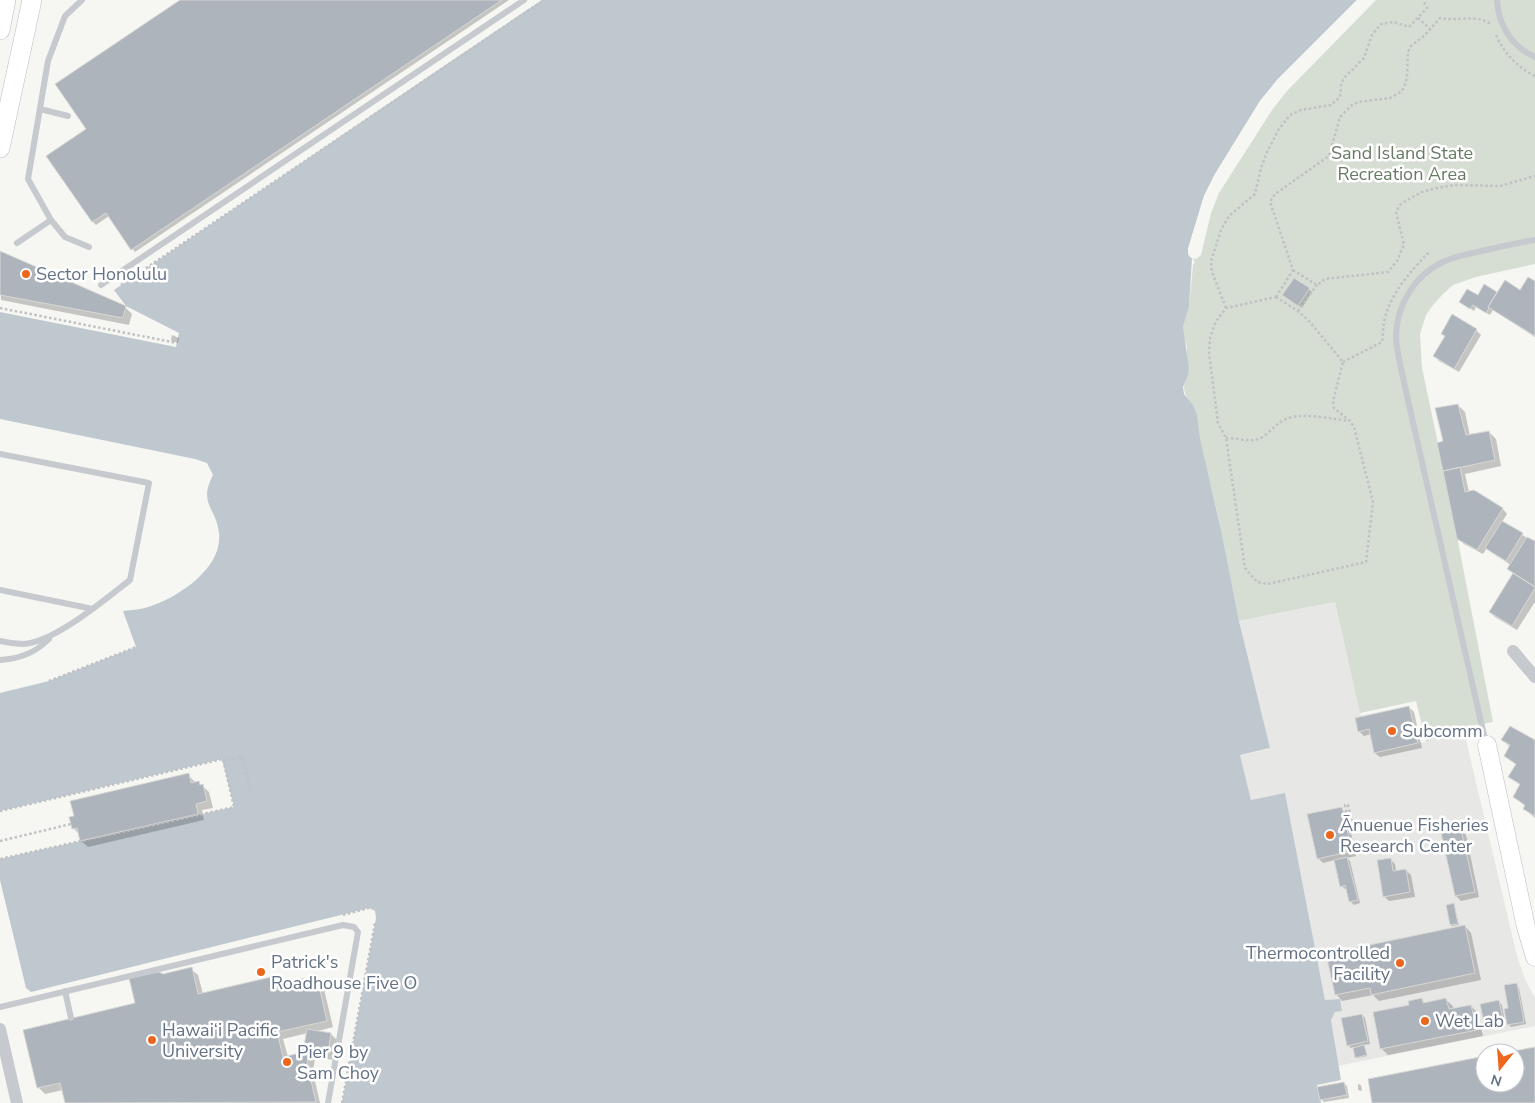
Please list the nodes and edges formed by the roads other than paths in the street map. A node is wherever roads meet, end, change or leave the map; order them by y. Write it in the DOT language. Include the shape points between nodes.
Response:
graph roads {
  1 [pos="6,0"];
  2 [pos="32,0"];
  3 [pos="82,0"];
  4 [pos="524,0"];
  5 [pos="1497,0"];
  6 [pos="0,30"];
  7 [pos="1535,57"];
  8 [pos="40,109"];
  9 [pos="68,116"];
  10 [pos="0,148"];
  11 [pos="51,220"];
  12 [pos="1535,240"];
  13 [pos="17,243"];
  14 [pos="88,247"];
  15 [pos="101,286"];
  16 [pos="0,454"];
  17 [pos="0,590"];
  18 [pos="93,609"];
  19 [pos="51,636"];
  20 [pos="0,640"];
  21 [pos="1513,651"];
  22 [pos="0,660"];
  23 [pos="1535,677"];
  24 [pos="1486,745"];
  25 [pos="1535,957"];
  26 [pos="65,991"];
  27 [pos="0,1007"];
  28 [pos="71,1018"];
  29 [pos="0,1035"];
  30 [pos="16,1103"];
  31 [pos="328,1103"];
  1 -- 6 [label="main road"];
  2 -- 10 [label="main road"];
  3 -- 8 [label="lane" via="65,16 48,61"];
  4 -- 15 [label="lane"];
  5 -- 7 [label="lane" via="1498,13 1507,33 1521,49"];
  8 -- 9 [label="lane"];
  8 -- 11 [label="lane" via="28,179"];
  11 -- 13 [label="lane"];
  11 -- 14 [label="lane" via="65,237"];
  12 -- 24 [label="lane" via="1454,257 1434,267 1410,290 1397,325 1398,350"];
  16 -- 18 [label="lane" via="149,483 130,580"];
  17 -- 18 [label="lane"];
  18 -- 19 [label="lane"];
  19 -- 20 [label="lane" via="24,644"];
  19 -- 22 [label="lane" via="26,656"];
  21 -- 23 [label="street"];
  24 -- 25 [label="street"];
  26 -- 27 [label="lane"];
  26 -- 28 [label="lane"];
  26 -- 31 [label="lane" via="343,925 354,927 358,932"];
  29 -- 30 [label="street"];
}
